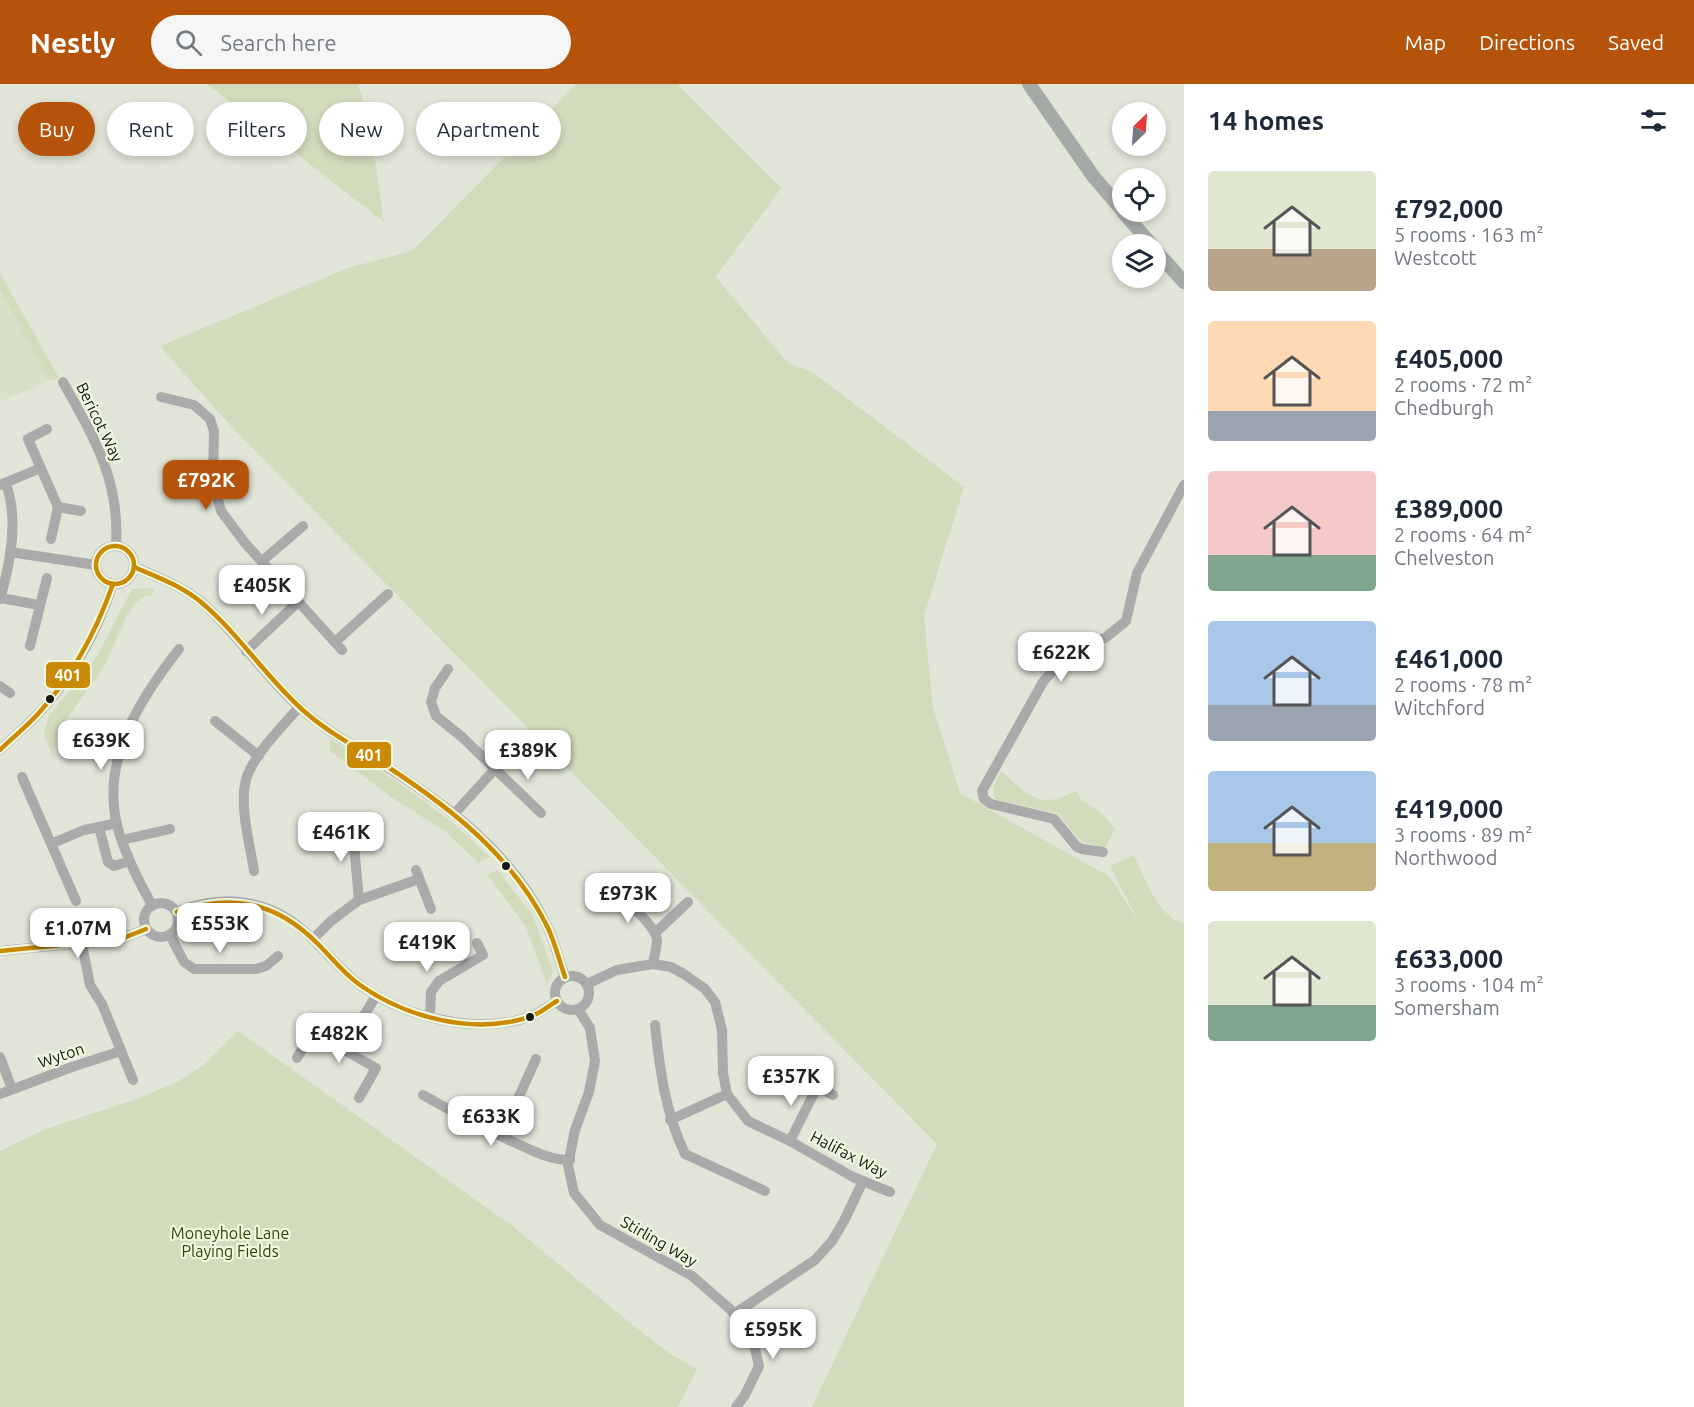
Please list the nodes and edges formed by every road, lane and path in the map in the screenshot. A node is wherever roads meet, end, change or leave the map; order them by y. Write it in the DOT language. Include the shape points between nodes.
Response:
graph roads {
  1 [pos="1029,84"];
  2 [pos="1112,198"];
  3 [pos="1132,222"];
  4 [pos="1142,234"];
  5 [pos="1166,262"];
  6 [pos="1184,282"];
  7 [pos="63,382"];
  8 [pos="161,397"];
  9 [pos="46,429"];
  10 [pos="41,468"];
  11 [pos="3,485"];
  12 [pos="1184,485"];
  13 [pos="58,507"];
  14 [pos="81,511"];
  15 [pos="303,526"];
  16 [pos="51,539"];
  17 [pos="116,546"];
  18 [pos="10,552"];
  19 [pos="262,561"];
  20 [pos="96,565"];
  21 [pos="134,567"];
  22 [pos="47,578"];
  23 [pos="113,584"];
  24 [pos="388,594"];
  25 [pos="0,599"];
  26 [pos="298,602"];
  27 [pos="39,605"];
  28 [pos="30,646"];
  29 [pos="179,649"];
  30 [pos="246,651"];
  31 [pos="448,669"];
  32 [pos="0,686"];
  33 [pos="10,693"];
  34 [pos="299,707"];
  35 [pos="215,721"];
  36 [pos="0,750"];
  37 [pos="259,756"];
  38 [pos="495,769"];
  39 [pos="22,777"];
  40 [pos="455,813"];
  41 [pos="541,813"];
  42 [pos="117,823"];
  43 [pos="352,824"];
  44 [pos="99,826"];
  45 [pos="170,829"];
  46 [pos="122,840"];
  47 [pos="52,843"];
  48 [pos="1103,852"];
  49 [pos="130,861"];
  50 [pos="254,871"];
  51 [pos="607,883"];
  52 [pos="617,894"];
  53 [pos="358,900"];
  54 [pos="76,901"];
  55 [pos="688,902"];
  56 [pos="152,905"];
  57 [pos="602,908"];
  58 [pos="431,909"];
  59 [pos="177,912"];
  60 [pos="146,929"];
  61 [pos="655,933"];
  62 [pos="170,935"];
  63 [pos="313,939"];
  64 [pos="477,943"];
  65 [pos="82,944"];
  66 [pos="0,951"];
  67 [pos="278,956"];
  68 [pos="653,964"];
  69 [pos="565,977"];
  70 [pos="586,984"];
  71 [pos="376,996"];
  72 [pos="557,1001"];
  73 [pos="578,1009"];
  74 [pos="430,1017"];
  75 [pos="655,1025"];
  76 [pos="342,1049"];
  77 [pos="121,1051"];
  78 [pos="0,1057"];
  79 [pos="297,1058"];
  80 [pos="536,1059"];
  81 [pos="801,1078"];
  82 [pos="133,1080"];
  83 [pos="817,1087"];
  84 [pos="12,1089"];
  85 [pos="0,1094"];
  86 [pos="727,1094"];
  87 [pos="423,1095"];
  88 [pos="833,1095"];
  89 [pos="359,1098"];
  90 [pos="670,1120"];
  91 [pos="501,1136"];
  92 [pos="790,1141"];
  93 [pos="570,1160"];
  94 [pos="863,1181"];
  95 [pos="765,1191"];
  96 [pos="890,1192"];
  97 [pos="734,1314"];
  98 [pos="736,1407"];
  1 -- 2 [label="main road"];
  3 -- 4 [label="main road"];
  5 -- 6 [label="main road"];
  7 -- 17 [label="street, Bericot Way" via="106,466 114,500"];
  8 -- 19 [label="street" via="194,405 210,419 214,431 213,481 221,511"];
  9 -- 10 [label="street" via="28,439"];
  10 -- 11 [label="street"];
  10 -- 13 [label="street"];
  11 -- 18 [label="street" via="10,495 12,514"];
  12 -- 48 [label="street" via="1137,573 1126,621 1105,638 1068,653 1043,682 982,791 991,804 1054,819 1077,847"];
  13 -- 14 [label="street"];
  13 -- 16 [label="street"];
  15 -- 19 [label="street"];
  17 -- 20 [label="street" via="100,553"];
  17 -- 21 [label="street" via="132,555"];
  18 -- 20 [label="street"];
  18 -- 25 [label="street"];
  19 -- 26 [label="street"];
  20 -- 23 [label="street" via="103,580"];
  21 -- 23 [label="street" via="129,578"];
  21 -- 30 [label="street" via="181,589 209,608"];
  22 -- 27 [label="street"];
  23 -- 36 [label="street" via="92,637 71,672 37,716"];
  24 -- 26 [label="street" via="339,646"];
  25 -- 27 [label="street"];
  26 -- 30 [label="street"];
  27 -- 28 [label="street"];
  29 -- 42 [label="street" via="149,689 124,740 115,771"];
  30 -- 34 [label="street"];
  31 -- 38 [label="street" via="431,702 436,716"];
  32 -- 33 [label="street"];
  34 -- 37 [label="street"];
  34 -- 40 [label="street"];
  35 -- 37 [label="street"];
  37 -- 50 [label="street" via="247,776 244,796"];
  38 -- 40 [label="street"];
  38 -- 41 [label="street"];
  39 -- 47 [label="street"];
  40 -- 69 [label="street" via="490,845 524,886 547,926"];
  42 -- 44 [label="street"];
  42 -- 46 [label="street"];
  43 -- 53 [label="street"];
  44 -- 47 [label="street"];
  44 -- 49 [label="street" via="108,862 114,866"];
  45 -- 46 [label="street"];
  46 -- 49 [label="street"];
  47 -- 54 [label="street"];
  49 -- 56 [label="street"];
  51 -- 52 [label="street"];
  52 -- 57 [label="street"];
  52 -- 61 [label="street"];
  53 -- 58 [label="street" via="417,875"];
  53 -- 63 [label="street"];
  55 -- 61 [label="street"];
  56 -- 59 [label="street" via="163,903"];
  56 -- 60 [label="street" via="145,913"];
  59 -- 62 [label="street" via="178,922"];
  59 -- 63 [label="street" via="210,901 255,904 292,921"];
  60 -- 62 [label="street" via="160,937"];
  60 -- 65 [label="street" via="122,939"];
  61 -- 68 [label="street"];
  62 -- 67 [label="street" via="184,962 194,969 256,969"];
  63 -- 71 [label="street" via="345,972"];
  64 -- 74 [label="street" via="483,956 439,981 431,992"];
  65 -- 66 [label="street"];
  65 -- 77 [label="street" via="90,985"];
  68 -- 70 [label="street, Halifax Way" via="617,970"];
  68 -- 86 [label="street, Halifax Way" via="684,974 715,1002 722,1030"];
  69 -- 70 [label="street" via="574,976"];
  69 -- 72 [label="street" via="555,990"];
  70 -- 73 [label="street" via="588,998"];
  71 -- 74 [label="street"];
  71 -- 76 [label="street"];
  72 -- 73 [label="street" via="564,1008"];
  72 -- 74 [label="street" via="530,1017 500,1023 462,1023"];
  73 -- 93 [label="street, Stirling Way" via="590,1028 595,1060"];
  75 -- 90 [label="street" via="660,1077"];
  76 -- 79 [label="street" via="312,1032"];
  76 -- 89 [label="street" via="376,1068"];
  77 -- 82 [label="street"];
  77 -- 84 [label="street, Wyton"];
  78 -- 84 [label="street"];
  80 -- 91 [label="street"];
  81 -- 83 [label="street"];
  83 -- 88 [label="street"];
  83 -- 92 [label="street"];
  84 -- 85 [label="street, Wyton"];
  86 -- 90 [label="street"];
  86 -- 92 [label="street, Halifax Way" via="748,1121"];
  87 -- 91 [label="street"];
  90 -- 95 [label="street" via="685,1154"];
  91 -- 93 [label="street" via="554,1160"];
  92 -- 94 [label="street, Halifax Way"];
  93 -- 97 [label="street, Stirling Way" via="574,1192 600,1224 692,1276"];
  94 -- 96 [label="street, Halifax Way"];
  94 -- 97 [label="street" via="832,1241 815,1260"];
  97 -- 98 [label="street, Stirling Way" via="752,1335 759,1366"];
}
